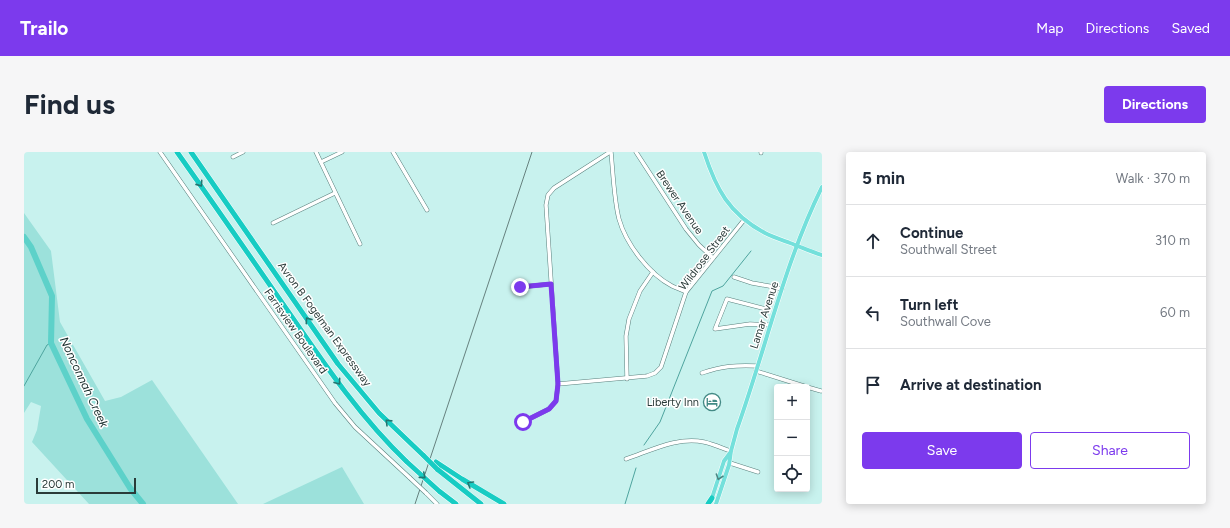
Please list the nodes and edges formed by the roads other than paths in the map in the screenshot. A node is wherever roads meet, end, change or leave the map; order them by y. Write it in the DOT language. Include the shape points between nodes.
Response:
graph roads {
  1 [pos="160,152"];
  2 [pos="178,152"];
  3 [pos="191,152"];
  4 [pos="243,152"];
  5 [pos="316,152"];
  6 [pos="342,152"];
  7 [pos="393,152"];
  8 [pos="610,152"];
  9 [pos="636,152"];
  10 [pos="704,152"];
  11 [pos="233,157"];
  12 [pos="320,162"];
  13 [pos="822,187"];
  14 [pos="335,193"];
  15 [pos="427,210"];
  16 [pos="744,220"];
  17 [pos="274,223"];
  18 [pos="360,244"];
  19 [pos="797,245"];
  20 [pos="822,255"];
  21 [pos="713,258"];
  22 [pos="653,272"];
  23 [pos="734,277"];
  24 [pos="551,284"];
  25 [pos="520,287"];
  26 [pos="782,289"];
  27 [pos="686,292"];
  28 [pos="766,309"];
  29 [pos="770,325"];
  30 [pos="758,366"];
  31 [pos="756,371"];
  32 [pos="702,374"];
  33 [pos="627,378"];
  34 [pos="558,384"];
  35 [pos="797,384"];
  36 [pos="810,388"];
  37 [pos="821,392"];
  38 [pos="519,424"];
  39 [pos="731,451"];
  40 [pos="424,456"];
  41 [pos="626,460"];
  42 [pos="730,463"];
  43 [pos="758,472"];
  44 [pos="441,492"];
  45 [pos="710,502"];
  46 [pos="437,504"];
  47 [pos="452,504"];
  48 [pos="456,504"];
  49 [pos="481,504"];
  50 [pos="504,504"];
  51 [pos="716,504"];
  1 -- 46 [label="street, Farrisview Boulevard, bridge" via="335,403 355,427"];
  2 -- 44 [label="highway, Avron B Fogelman Expressway, one-way, bridge" via="352,401 390,446"];
  40 -- 3 [label="highway, Avron B Fogelman Expressway, one-way" via="379,414 338,364"];
  4 -- 11 [label="street"];
  5 -- 12 [label="street"];
  6 -- 12 [label="street"];
  7 -- 15 [label="street"];
  8 -- 22 [label="street" via="620,220 630,242"];
  8 -- 24 [label="street" via="564,180 548,195 546,205"];
  9 -- 21 [label="street, Brewer Avenue" via="686,229 698,245"];
  10 -- 16 [label="main road" via="719,191"];
  12 -- 14 [label="street"];
  13 -- 19 [label="main road, Lamar Avenue"];
  14 -- 17 [label="street"];
  14 -- 18 [label="street"];
  16 -- 19 [label="main road" via="765,233"];
  16 -- 21 [label="street, Wildrose Street"];
  19 -- 20 [label="main road"];
  19 -- 26 [label="main road, Lamar Avenue"];
  21 -- 27 [label="street, Wildrose Street"];
  22 -- 27 [label="street" via="672,286"];
  22 -- 33 [label="street" via="640,291 629,319 626,336"];
  23 -- 26 [label="street"];
  24 -- 25 [label="street"];
  24 -- 34 [label="street"];
  26 -- 29 [label="main road, Lamar Avenue"];
  27 -- 33 [label="street, Wildrose Street" via="661,367 656,373 647,376"];
  28 -- 29 [label="street" via="727,299 715,329 750,324"];
  29 -- 30 [label="main road, Lamar Avenue"];
  30 -- 31 [label="main road, Lamar Avenue"];
  30 -- 32 [label="street" via="736,365"];
  31 -- 35 [label="street"];
  31 -- 39 [label="main road, Lamar Avenue"];
  33 -- 34 [label="street, Wildrose Street"];
  34 -- 38 [label="street" via="556,401 549,409"];
  36 -- 37 [label="street"];
  39 -- 41 [label="street" via="704,442 682,441"];
  39 -- 42 [label="main road, Lamar Avenue"];
  39 -- 45 [label="main road, Lamar Avenue, one-way" via="724,461"];
  40 -- 49 [label="highway, Avron B Fogelman Expressway, bridge"];
  50 -- 40 [label="highway, one-way, bridge"];
  42 -- 43 [label="street"];
  42 -- 51 [label="main road, Lamar Avenue"];
  44 -- 47 [label="highway"];
  44 -- 48 [label="highway, Avron B Fogelman Expressway"];
}
